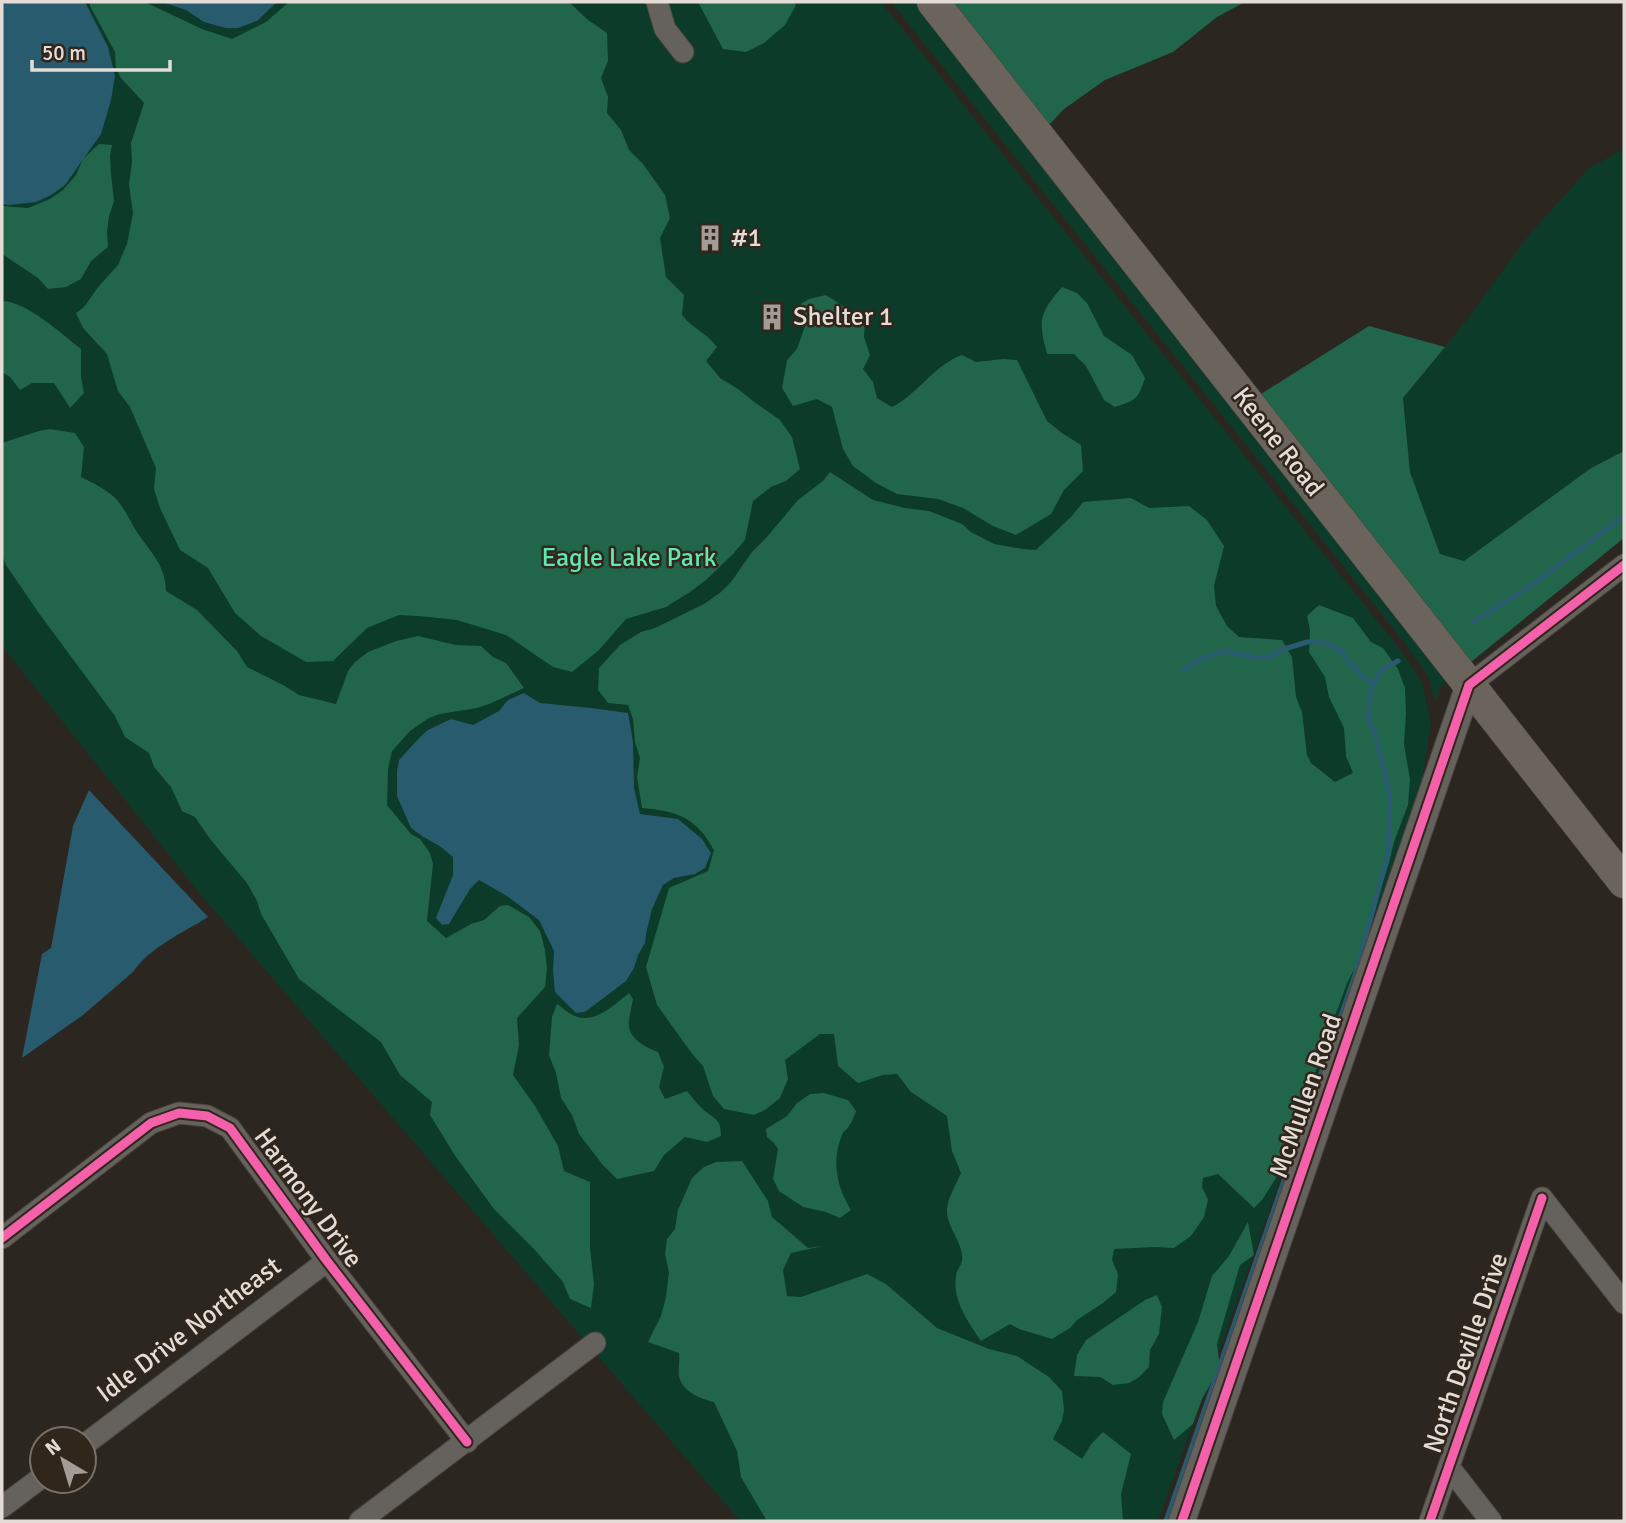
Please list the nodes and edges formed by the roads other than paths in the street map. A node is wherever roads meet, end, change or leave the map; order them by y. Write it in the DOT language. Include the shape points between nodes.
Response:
graph roads {
  1 [pos="657,2"];
  2 [pos="933,2"];
  3 [pos="683,52"];
  4 [pos="1624,565"];
  5 [pos="1469,685"];
  6 [pos="1624,882"];
  7 [pos="2,1238"];
  8 [pos="327,1261"];
  9 [pos="1624,1303"];
  10 [pos="595,1343"];
  11 [pos="98,1434"];
  12 [pos="467,1441"];
  13 [pos="1449,1467"];
  14 [pos="28,1488"];
  15 [pos="2,1507"];
  16 [pos="360,1521"];
  17 [pos="1182,1521"];
  18 [pos="1430,1521"];
  19 [pos="1491,1521"];
  1 -- 3 [label="street" via="665,29"];
  2 -- 5 [label="main road, Keene Road"];
  4 -- 5 [label="street"];
  5 -- 6 [label="main road, Keene Road"];
  5 -- 17 [label="street, McMullen Road"];
  7 -- 8 [label="street, Harmony Drive" via="151,1123 179,1113 207,1116 230,1128"];
  8 -- 11 [label="street, Idle Drive Northeast"];
  8 -- 12 [label="street, Harmony Drive"];
  9 -- 13 [label="street, North Deville Drive" via="1542,1198"];
  10 -- 12 [label="street"];
  12 -- 16 [label="street"];
  13 -- 18 [label="street, North Deville Drive"];
  13 -- 19 [label="street"];
  14 -- 15 [label="street"];
}
